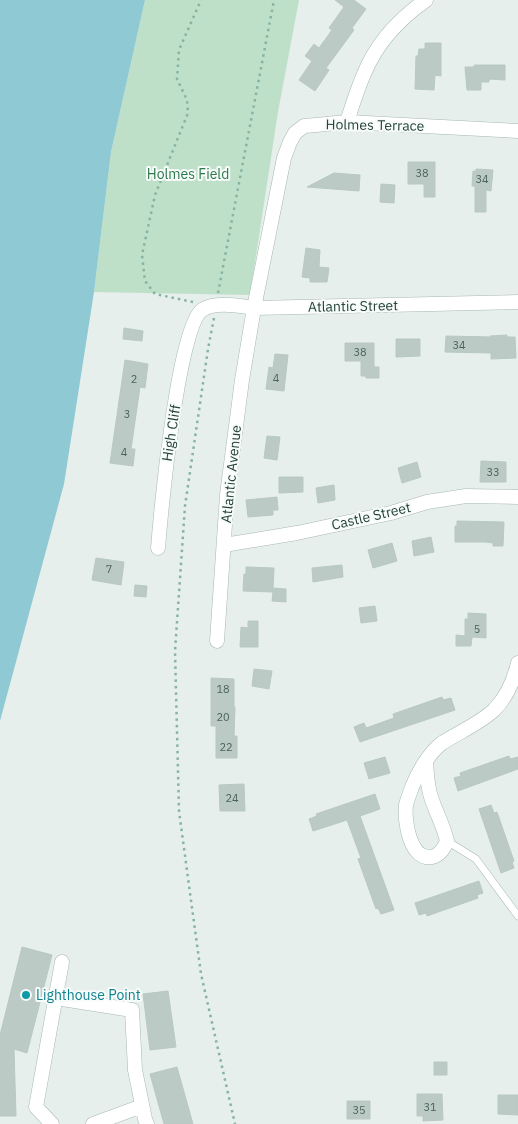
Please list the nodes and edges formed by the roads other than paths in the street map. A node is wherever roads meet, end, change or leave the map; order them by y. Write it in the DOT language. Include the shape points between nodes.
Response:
graph roads {
  1 [pos="426,0"];
  2 [pos="347,122"];
  3 [pos="518,131"];
  4 [pos="518,302"];
  5 [pos="254,308"];
  6 [pos="194,320"];
  7 [pos="518,497"];
  8 [pos="224,545"];
  9 [pos="158,548"];
  10 [pos="217,641"];
  11 [pos="518,663"];
  12 [pos="426,762"];
  13 [pos="447,841"];
  14 [pos="518,916"];
  15 [pos="62,962"];
  16 [pos="56,998"];
  17 [pos="142,1106"];
  18 [pos="52,1124"];
  19 [pos="93,1124"];
  20 [pos="147,1124"];
  1 -- 2 [label="street" via="387,35 364,72"];
  2 -- 3 [label="street, Holmes Terrace"];
  2 -- 5 [label="street, Holmes Terrace" via="304,126 290,142"];
  4 -- 5 [label="street, Atlantic Street"];
  5 -- 6 [label="street, Atlantic Street" via="216,306 202,310"];
  5 -- 8 [label="street, Atlantic Avenue" via="233,450"];
  6 -- 9 [label="street, High Cliff" via="178,390"];
  7 -- 8 [label="street, Castle Street" via="466,496 427,502 297,533"];
  8 -- 10 [label="street, Atlantic Avenue"];
  11 -- 12 [label="street" via="506,694 494,710 440,745"];
  12 -- 13 [label="street" via="431,798"];
  12 -- 13 [label="street" via="412,786 406,805 410,841 416,851 426,857 436,856"];
  13 -- 14 [label="lane" via="476,858"];
  15 -- 16 [label="street"];
  16 -- 17 [label="street" via="132,1010 135,1070"];
  16 -- 18 [label="street" via="36,1107"];
  17 -- 19 [label="street"];
  17 -- 20 [label="street"];
}
